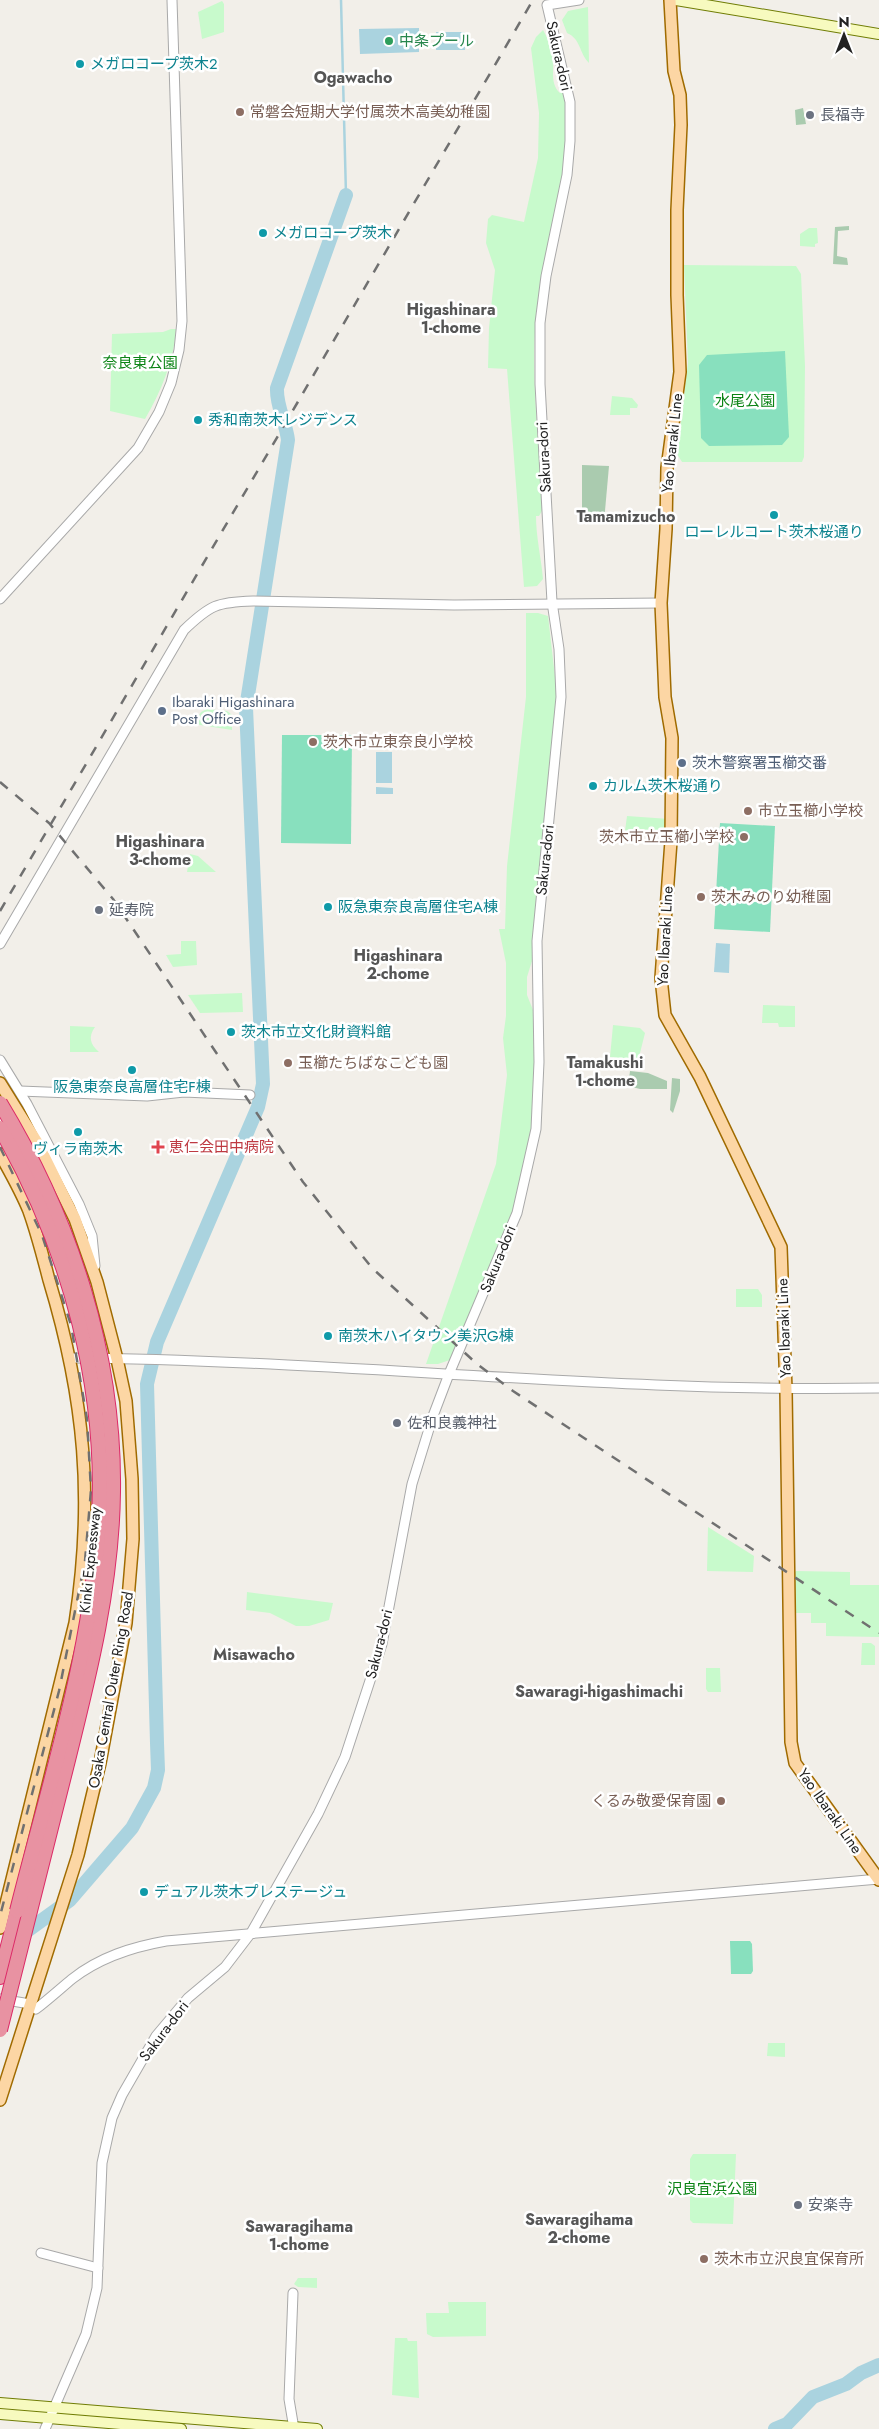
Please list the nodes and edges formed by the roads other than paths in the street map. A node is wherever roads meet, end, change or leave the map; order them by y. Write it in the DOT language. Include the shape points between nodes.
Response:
graph roads {
  1 [pos="172,0"];
  2 [pos="579,0"];
  3 [pos="670,0"];
  4 [pos="676,0"];
  5 [pos="546,2"];
  6 [pos="879,34"];
  7 [pos="0,599"];
  8 [pos="552,602"];
  9 [pos="661,603"];
  10 [pos="0,944"];
  11 [pos="0,1060"];
  12 [pos="0,1083"];
  13 [pos="20,1091"];
  14 [pos="250,1095"];
  15 [pos="0,1103"];
  16 [pos="0,1128"];
  17 [pos="0,1154"];
  18 [pos="97,1282"];
  19 [pos="70,1358"];
  20 [pos="117,1359"];
  21 [pos="449,1374"];
  22 [pos="879,1388"];
  23 [pos="786,1390"];
  24 [pos="879,1880"];
  25 [pos="0,1928"];
  26 [pos="251,1933"];
  27 [pos="0,1977"];
  28 [pos="0,1999"];
  29 [pos="30,2004"];
  30 [pos="0,2030"];
  31 [pos="0,2100"];
  32 [pos="41,2253"];
  33 [pos="98,2268"];
  34 [pos="293,2293"];
  35 [pos="0,2404"];
  36 [pos="53,2408"];
  37 [pos="0,2414"];
  38 [pos="49,2418"];
  39 [pos="294,2428"];
  40 [pos="46,2429"];
  41 [pos="181,2429"];
  42 [pos="317,2429"];
  1 -- 7 [label="street" via="182,321 171,383 138,448"];
  2 -- 5 [label="street, Sakura-dori"];
  3 -- 9 [label="main road, Yao Ibaraki Line" via="681,125 677,210 680,372 667,468"];
  4 -- 6 [label="main road"];
  5 -- 8 [label="street, Sakura-dori" via="570,102 567,175 546,276 540,323 540,384"];
  8 -- 9 [label="street"];
  8 -- 10 [label="street" via="454,605 255,601 226,602 208,608 184,630"];
  8 -- 21 [label="street, Sakura-dori" via="562,696 536,941 539,1062 536,1129 517,1213"];
  9 -- 23 [label="main road, Yao Ibaraki Line" via="665,696 672,738 671,841 661,978 664,1012 700,1077 782,1247"];
  11 -- 13 [label="street"];
  12 -- 18 [label="main road, Osaka Central Outer Ring Road" via="22,1115 75,1219"];
  13 -- 14 [label="street" via="147,1096 184,1092"];
  13 -- 18 [label="street" via="79,1204 92,1236"];
  15 -- 30 [label="highway, Kinki Expressway, bridge" via="52,1203 84,1292 109,1410 113,1491 108,1574 93,1657"];
  16 -- 27 [label="highway, Kinki Expressway, bridge" via="40,1207 72,1298 91,1375 99,1444 100,1492 94,1573 85,1631"];
  17 -- 19 [label="main road" via="29,1211"];
  18 -- 20 [label="main road, Osaka Central Outer Ring Road"];
  19 -- 20 [label="street"];
  19 -- 25 [label="main road" via="78,1398 84,1461 85,1537 80,1588 75,1623"];
  20 -- 21 [label="street" via="275,1363"];
  20 -- 29 [label="main road, Osaka Central Outer Ring Road" via="126,1401 132,1479 133,1539 126,1623 100,1763 78,1855"];
  21 -- 23 [label="street"];
  21 -- 26 [label="street, Sakura-dori" via="412,1484 382,1644 345,1757 318,1814"];
  22 -- 23 [label="street"];
  23 -- 24 [label="main road, Yao Ibaraki Line" via="791,1742 795,1762"];
  24 -- 26 [label="street"];
  26 -- 29 [label="street" via="166,1941 122,1951 73,1978 36,2009"];
  26 -- 33 [label="street, Sakura-dori" via="224,1967 170,2018 122,2095 107,2134 102,2163"];
  28 -- 29 [label="street"];
  29 -- 31 [label="main road, Osaka Central Outer Ring Road"];
  32 -- 33 [label="street"];
  33 -- 36 [label="street, Sakura-dori" via="97,2288 86,2334"];
  34 -- 39 [label="street" via="289,2399"];
  35 -- 36 [label="main road"];
  36 -- 38 [label="street, Sakura-dori"];
  36 -- 39 [label="main road"];
  37 -- 38 [label="main road"];
  38 -- 40 [label="street, Sakura-dori"];
  38 -- 41 [label="main road"];
  39 -- 42 [label="main road"];
}
